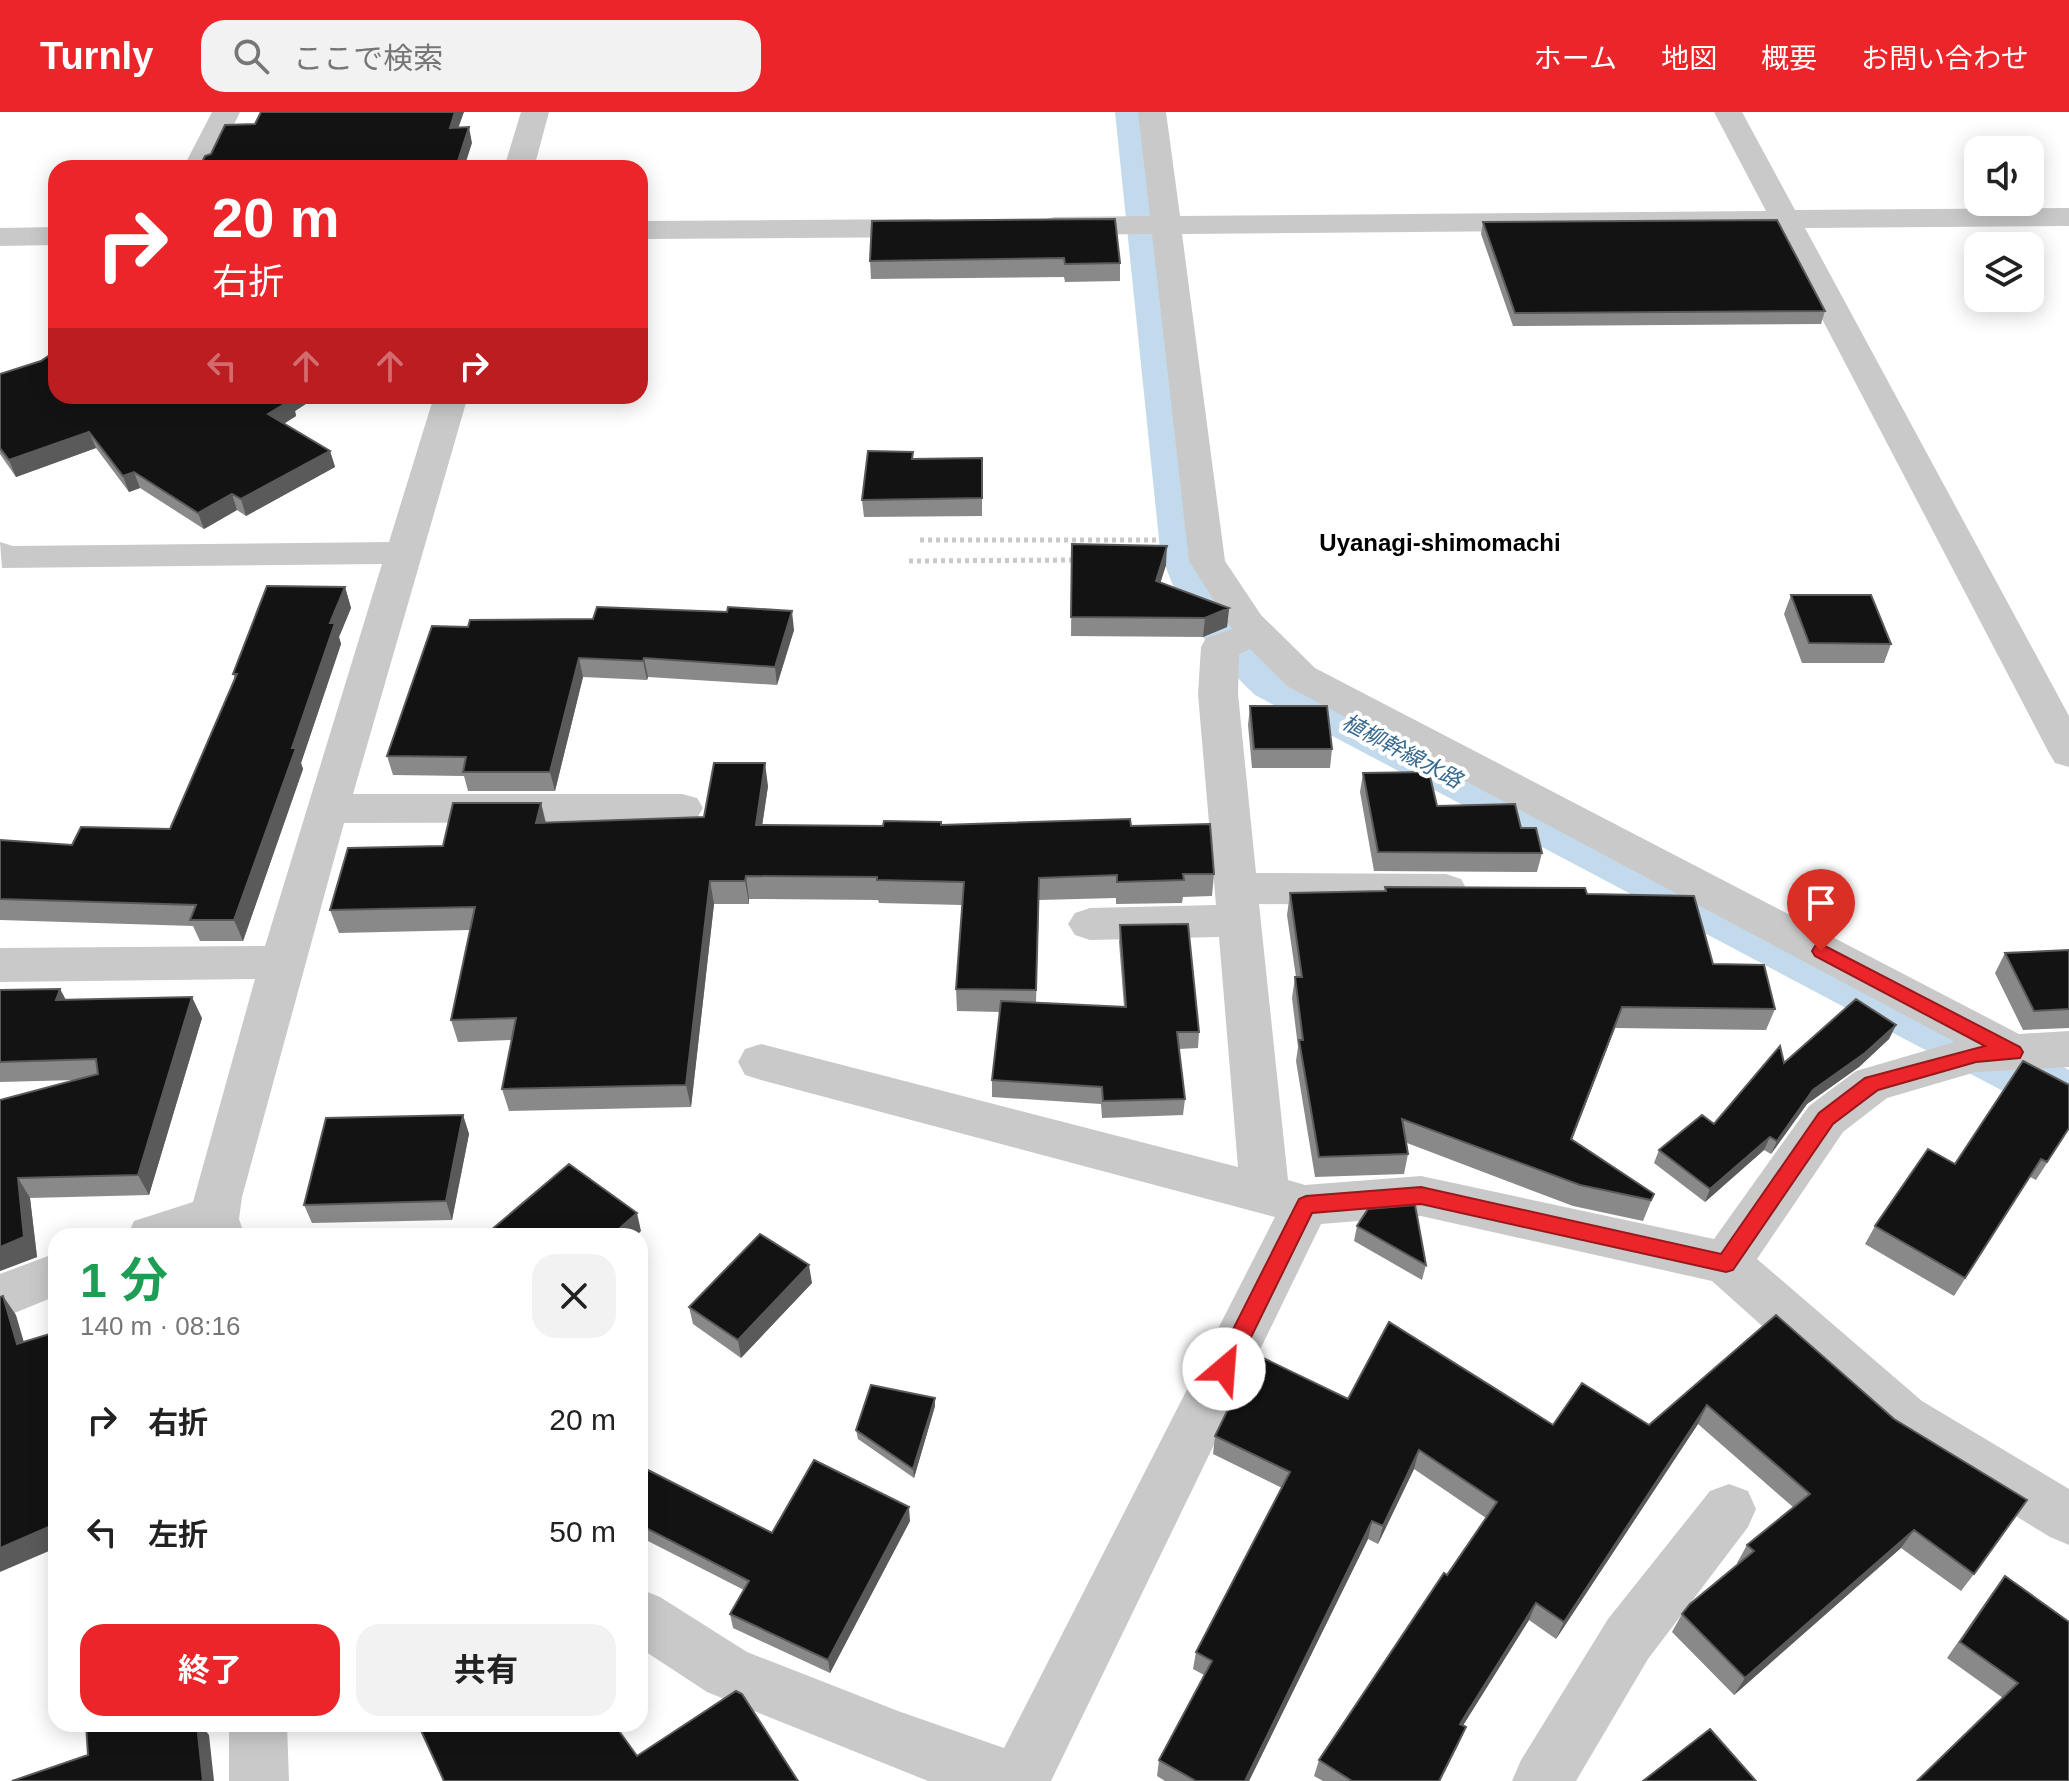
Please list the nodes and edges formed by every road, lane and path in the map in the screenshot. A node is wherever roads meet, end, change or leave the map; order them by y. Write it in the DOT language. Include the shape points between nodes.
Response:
graph roads {
  1 [pos="226,112"];
  2 [pos="535,112"];
  3 [pos="1152,112"];
  4 [pos="1728,112"];
  5 [pos="202,160"];
  6 [pos="521,160"];
  7 [pos="2069,217"];
  8 [pos="1785,219"];
  9 [pos="1155,224"];
  10 [pos="1028,226"];
  11 [pos="952,228"];
  12 [pos="648,230"];
  13 [pos="48,236"];
  14 [pos="0,237"];
  15 [pos="449,404"];
  16 [pos="920,540"];
  17 [pos="1168,540"];
  18 [pos="405,553"];
  19 [pos="1,556"];
  20 [pos="1081,560"];
  21 [pos="909,561"];
  22 [pos="1237,640"];
  23 [pos="2069,753"];
  24 [pos="682,808"];
  25 [pos="328,809"];
  26 [pos="1489,891"];
  27 [pos="1238,905"];
  28 [pos="1090,924"];
  29 [pos="282,962"];
  30 [pos="0,965"];
  31 [pos="2069,1049"];
  32 [pos="2013,1052"];
  33 [pos="761,1062"];
  34 [pos="1286,1199"];
  35 [pos="171,1228"];
  36 [pos="217,1228"];
  37 [pos="1726,1263"];
  38 [pos="48,1277"];
  39 [pos="0,1297"];
  40 [pos="1729,1509"];
  41 [pos="2069,1519"];
  42 [pos="648,1621"];
  43 [pos="258,1732"];
  44 [pos="259,1781"];
  45 [pos="1017,1781"];
  46 [pos="1542,1781"];
  1 -- 5 [label="street"];
  2 -- 6 [label="street"];
  3 -- 9 [label="street"];
  4 -- 8 [label="street"];
  7 -- 8 [label="street"];
  8 -- 9 [label="street"];
  8 -- 23 [label="street"];
  9 -- 10 [label="street"];
  9 -- 22 [label="street" via="1207,561 1224,594"];
  11 -- 12 [label="street"];
  13 -- 14 [label="street"];
  15 -- 18 [label="street"];
  16 -- 17 [label="path"];
  18 -- 19 [label="street"];
  18 -- 25 [label="street"];
  20 -- 21 [label="path"];
  22 -- 27 [label="street" via="1218,694"];
  22 -- 32 [label="street"];
  24 -- 25 [label="street"];
  25 -- 29 [label="street"];
  26 -- 27 [label="street"];
  27 -- 28 [label="street"];
  27 -- 34 [label="street"];
  29 -- 30 [label="street"];
  29 -- 36 [label="street"];
  31 -- 32 [label="street"];
  32 -- 37 [label="street" via="1976,1054 1872,1084 1826,1119"];
  33 -- 34 [label="street"];
  34 -- 37 [label="street" via="1421,1196"];
  34 -- 45 [label="street"];
  35 -- 36 [label="street"];
  37 -- 41 [label="street" via="1903,1418"];
  38 -- 39 [label="street"];
  40 -- 46 [label="street" via="1628,1639"];
  42 -- 45 [label="street" via="727,1672 898,1741"];
  43 -- 44 [label="street"];
}
